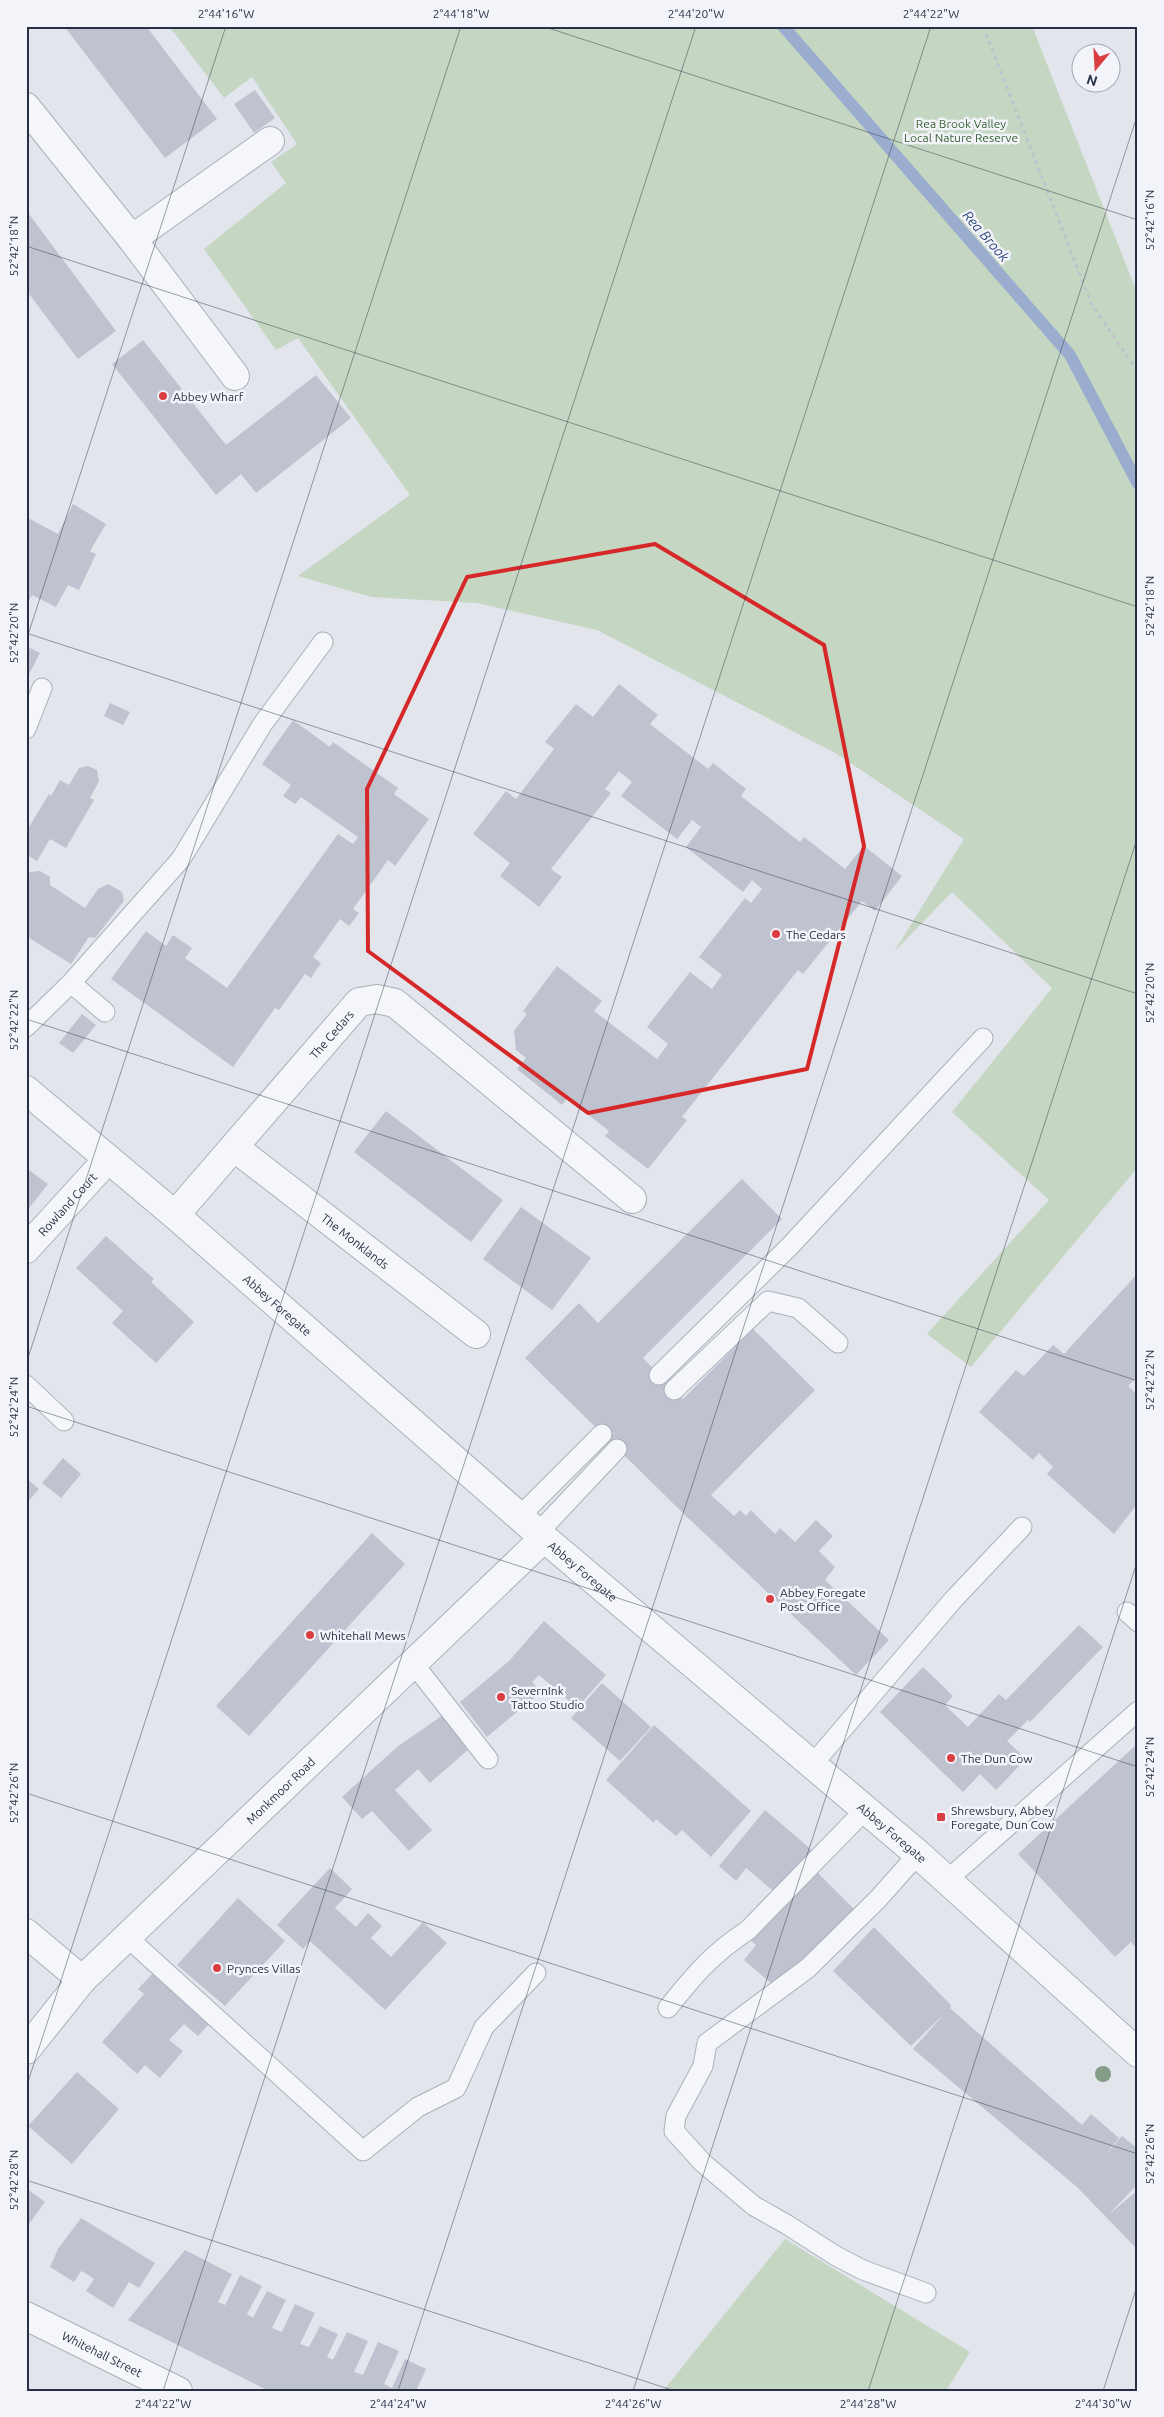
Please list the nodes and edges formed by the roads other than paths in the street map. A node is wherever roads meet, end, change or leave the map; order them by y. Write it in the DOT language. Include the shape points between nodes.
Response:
graph roads {
  1 [pos="26,107"];
  2 [pos="270,141"];
  3 [pos="132,239"];
  4 [pos="235,376"];
  5 [pos="323,642"];
  6 [pos="42,688"];
  7 [pos="26,729"];
  8 [pos="70,983"];
  9 [pos="105,1012"];
  10 [pos="26,1027"];
  11 [pos="983,1038"];
  12 [pos="26,1090"];
  13 [pos="235,1148"];
  14 [pos="108,1159"];
  15 [pos="632,1199"];
  16 [pos="175,1215"];
  17 [pos="26,1249"];
  18 [pos="476,1334"];
  19 [pos="838,1343"];
  20 [pos="660,1376"];
  21 [pos="26,1385"];
  22 [pos="674,1390"];
  23 [pos="64,1421"];
  24 [pos="602,1434"];
  25 [pos="617,1449"];
  26 [pos="1022,1527"];
  27 [pos="534,1529"];
  28 [pos="413,1663"];
  29 [pos="1138,1711"];
  30 [pos="488,1759"];
  31 [pos="812,1765"];
  32 [pos="866,1809"];
  33 [pos="918,1854"];
  34 [pos="946,1880"];
  35 [pos="26,1932"];
  36 [pos="127,1937"];
  37 [pos="536,1972"];
  38 [pos="82,1980"];
  39 [pos="668,2008"];
  40 [pos="26,2050"];
  41 [pos="1138,2053"];
  42 [pos="926,2293"];
  43 [pos="26,2316"];
  44 [pos="178,2391"];
  1 -- 3 [label="street"];
  2 -- 3 [label="street"];
  3 -- 4 [label="street"];
  5 -- 8 [label="lane" via="262,726 181,859"];
  6 -- 7 [label="lane"];
  8 -- 9 [label="lane"];
  8 -- 10 [label="lane"];
  11 -- 20 [label="lane" via="790,1246"];
  12 -- 14 [label="street, Abbey Foregate"];
  13 -- 15 [label="street, The Cedars" via="359,1002 378,999 396,1004"];
  13 -- 16 [label="street, The Cedars"];
  13 -- 18 [label="street, The Monklands"];
  14 -- 16 [label="street, Abbey Foregate"];
  14 -- 17 [label="street, Rowland Court"];
  16 -- 27 [label="street, Abbey Foregate"];
  19 -- 22 [label="lane" via="798,1308 768,1300"];
  21 -- 23 [label="lane"];
  24 -- 27 [label="lane"];
  25 -- 27 [label="lane"];
  26 -- 31 [label="lane" via="953,1600"];
  27 -- 28 [label="street, Monkmoor Road"];
  27 -- 31 [label="street, Abbey Foregate"];
  28 -- 30 [label="lane"];
  28 -- 36 [label="street, Monkmoor Road"];
  29 -- 34 [label="lane"];
  31 -- 32 [label="street, Abbey Foregate"];
  32 -- 33 [label="street, Abbey Foregate"];
  32 -- 39 [label="lane" via="748,1930 698,1969"];
  33 -- 34 [label="street, Abbey Foregate"];
  33 -- 42 [label="lane" via="808,1968 707,2042 702,2066 676,2116 674,2131 703,2163 754,2206 842,2260"];
  34 -- 41 [label="street, Abbey Foregate"];
  35 -- 38 [label="street"];
  36 -- 37 [label="lane" via="364,2151 418,2107 456,2088 484,2027"];
  36 -- 38 [label="street, Monkmoor Road"];
  38 -- 40 [label="street, Monkmoor Road"];
  43 -- 44 [label="street, Whitehall Street"];
}
